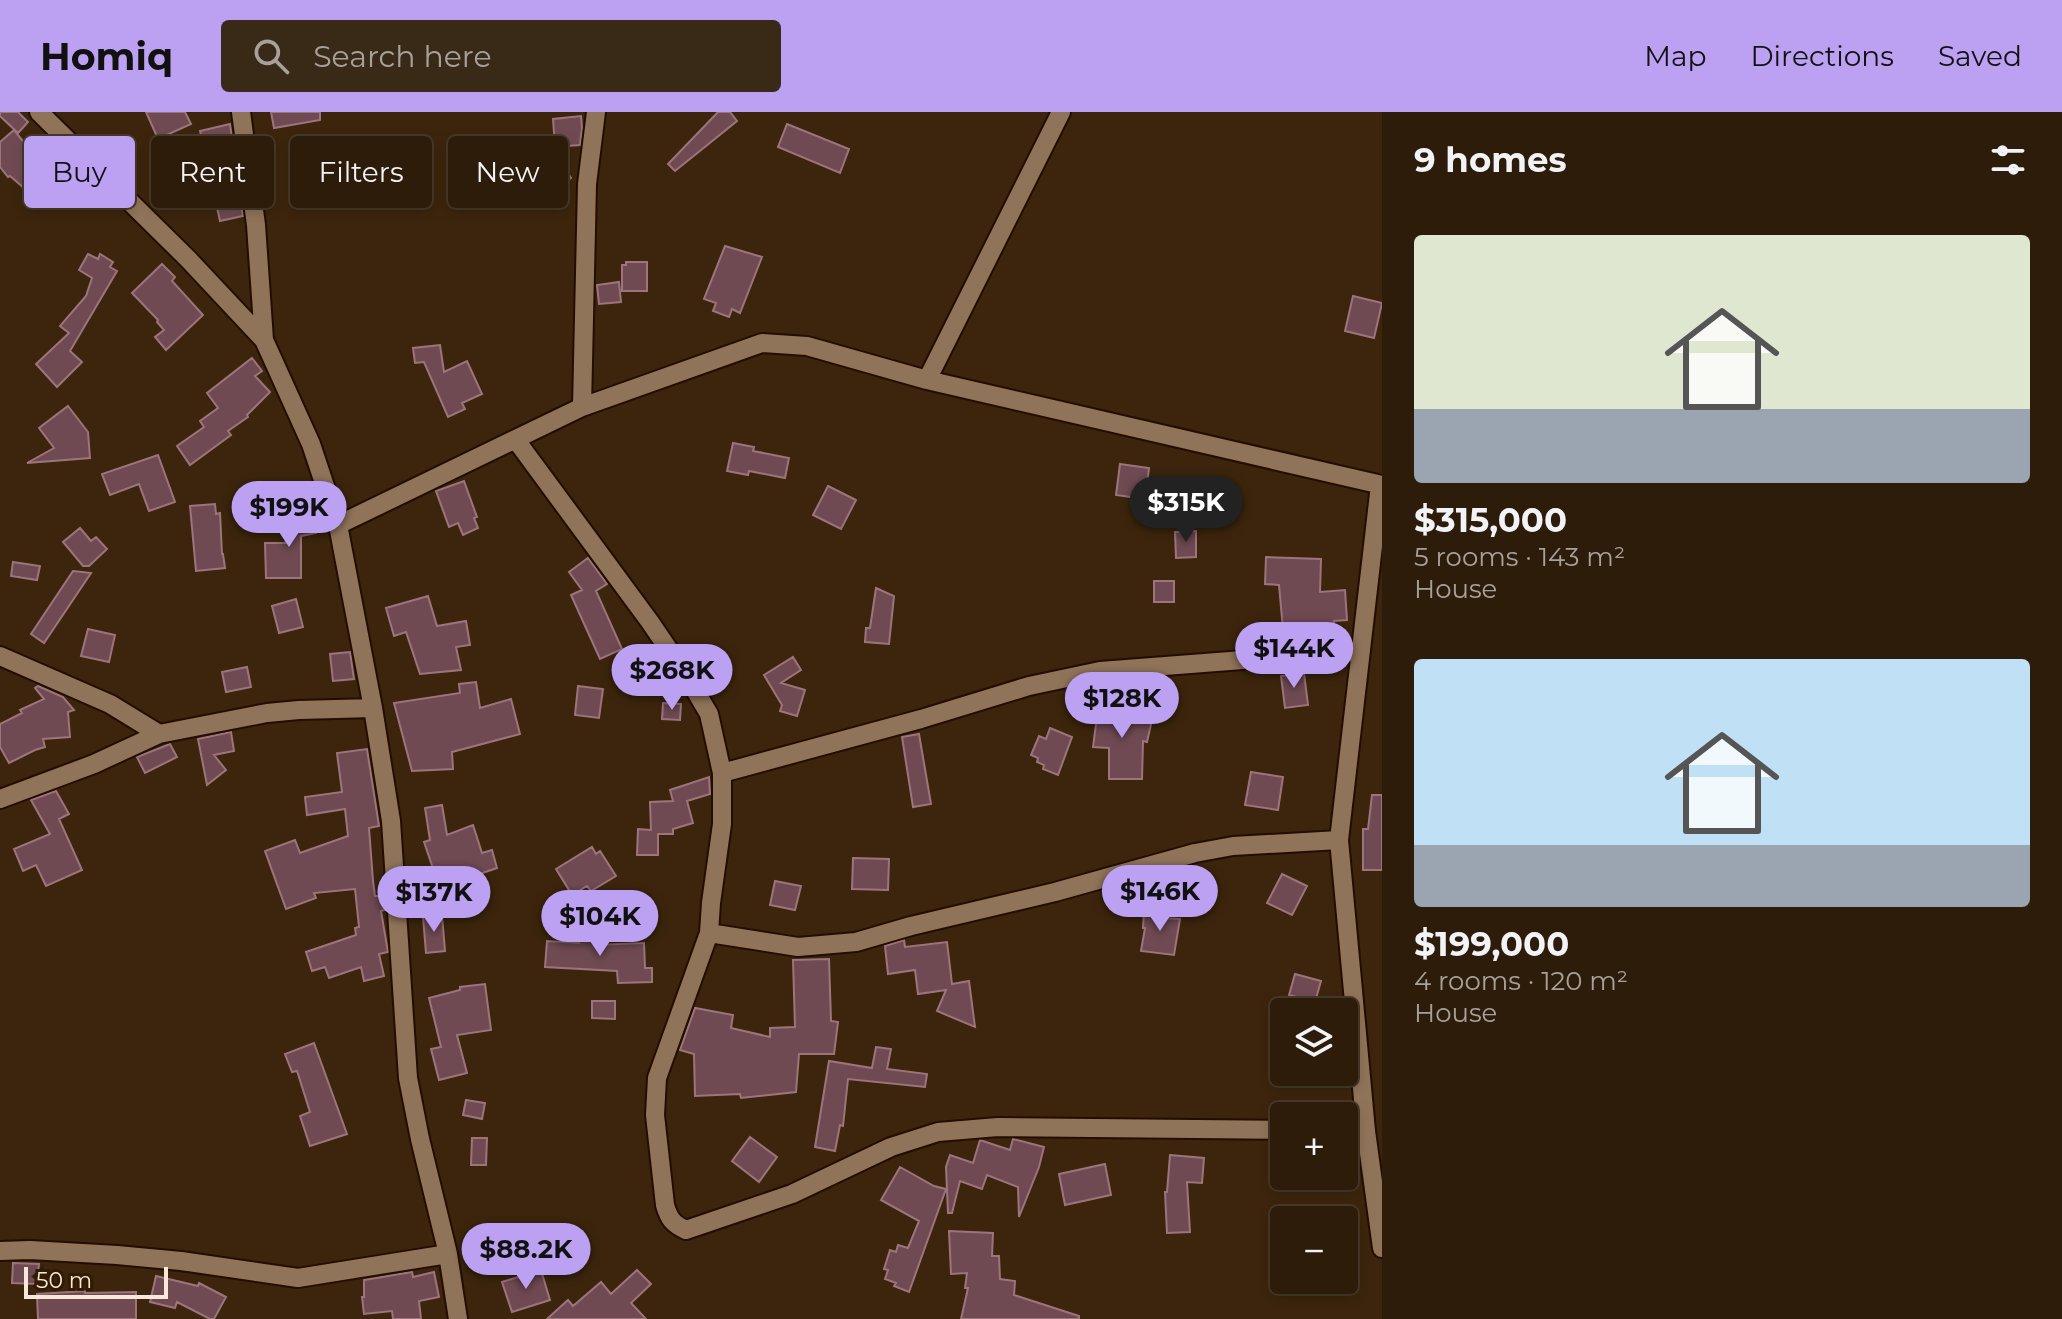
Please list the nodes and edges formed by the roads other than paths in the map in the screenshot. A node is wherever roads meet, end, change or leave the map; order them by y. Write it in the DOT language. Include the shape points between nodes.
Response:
graph roads {
  1 [pos="39,112"];
  2 [pos="241,112"];
  3 [pos="596,112"];
  4 [pos="1061,112"];
  5 [pos="264,340"];
  6 [pos="927,380"];
  7 [pos="582,407"];
  8 [pos="516,440"];
  9 [pos="1381,485"];
  10 [pos="338,525"];
  11 [pos="1361,651"];
  12 [pos="0,656"];
  13 [pos="373,708"];
  14 [pos="159,734"];
  15 [pos="722,773"];
  16 [pos="0,799"];
  17 [pos="1339,840"];
  18 [pos="709,933"];
  19 [pos="1270,1130"];
  20 [pos="1358,1131"];
  21 [pos="1366,1131"];
  22 [pos="1382,1248"];
  23 [pos="0,1251"];
  24 [pos="448,1254"];
  25 [pos="458,1319"];
  1 -- 5 [label="street"];
  2 -- 5 [label="street"];
  3 -- 7 [label="street" via="587,184"];
  4 -- 6 [label="street"];
  5 -- 10 [label="street" via="311,444"];
  6 -- 7 [label="street" via="807,346 762,343"];
  6 -- 9 [label="street"];
  7 -- 8 [label="street"];
  8 -- 10 [label="street"];
  8 -- 15 [label="street" via="686,675 709,714"];
  9 -- 11 [label="street"];
  10 -- 13 [label="street"];
  11 -- 15 [label="street" via="1100,671 1029,686"];
  11 -- 17 [label="street"];
  12 -- 14 [label="street" via="110,704"];
  13 -- 14 [label="street" via="267,713"];
  13 -- 24 [label="street" via="391,821 408,1078"];
  14 -- 16 [label="street"];
  15 -- 18 [label="street" via="722,824"];
  17 -- 18 [label="street" via="1195,853 856,942 798,947"];
  17 -- 21 [label="street"];
  18 -- 19 [label="street" via="657,1078 655,1115 665,1205 668,1219 686,1230 792,1194 891,1147 938,1132 998,1127"];
  20 -- 21 [label="street"];
  21 -- 22 [label="street"];
  23 -- 24 [label="street" via="155,1258 298,1278"];
  24 -- 25 [label="street"];
}
